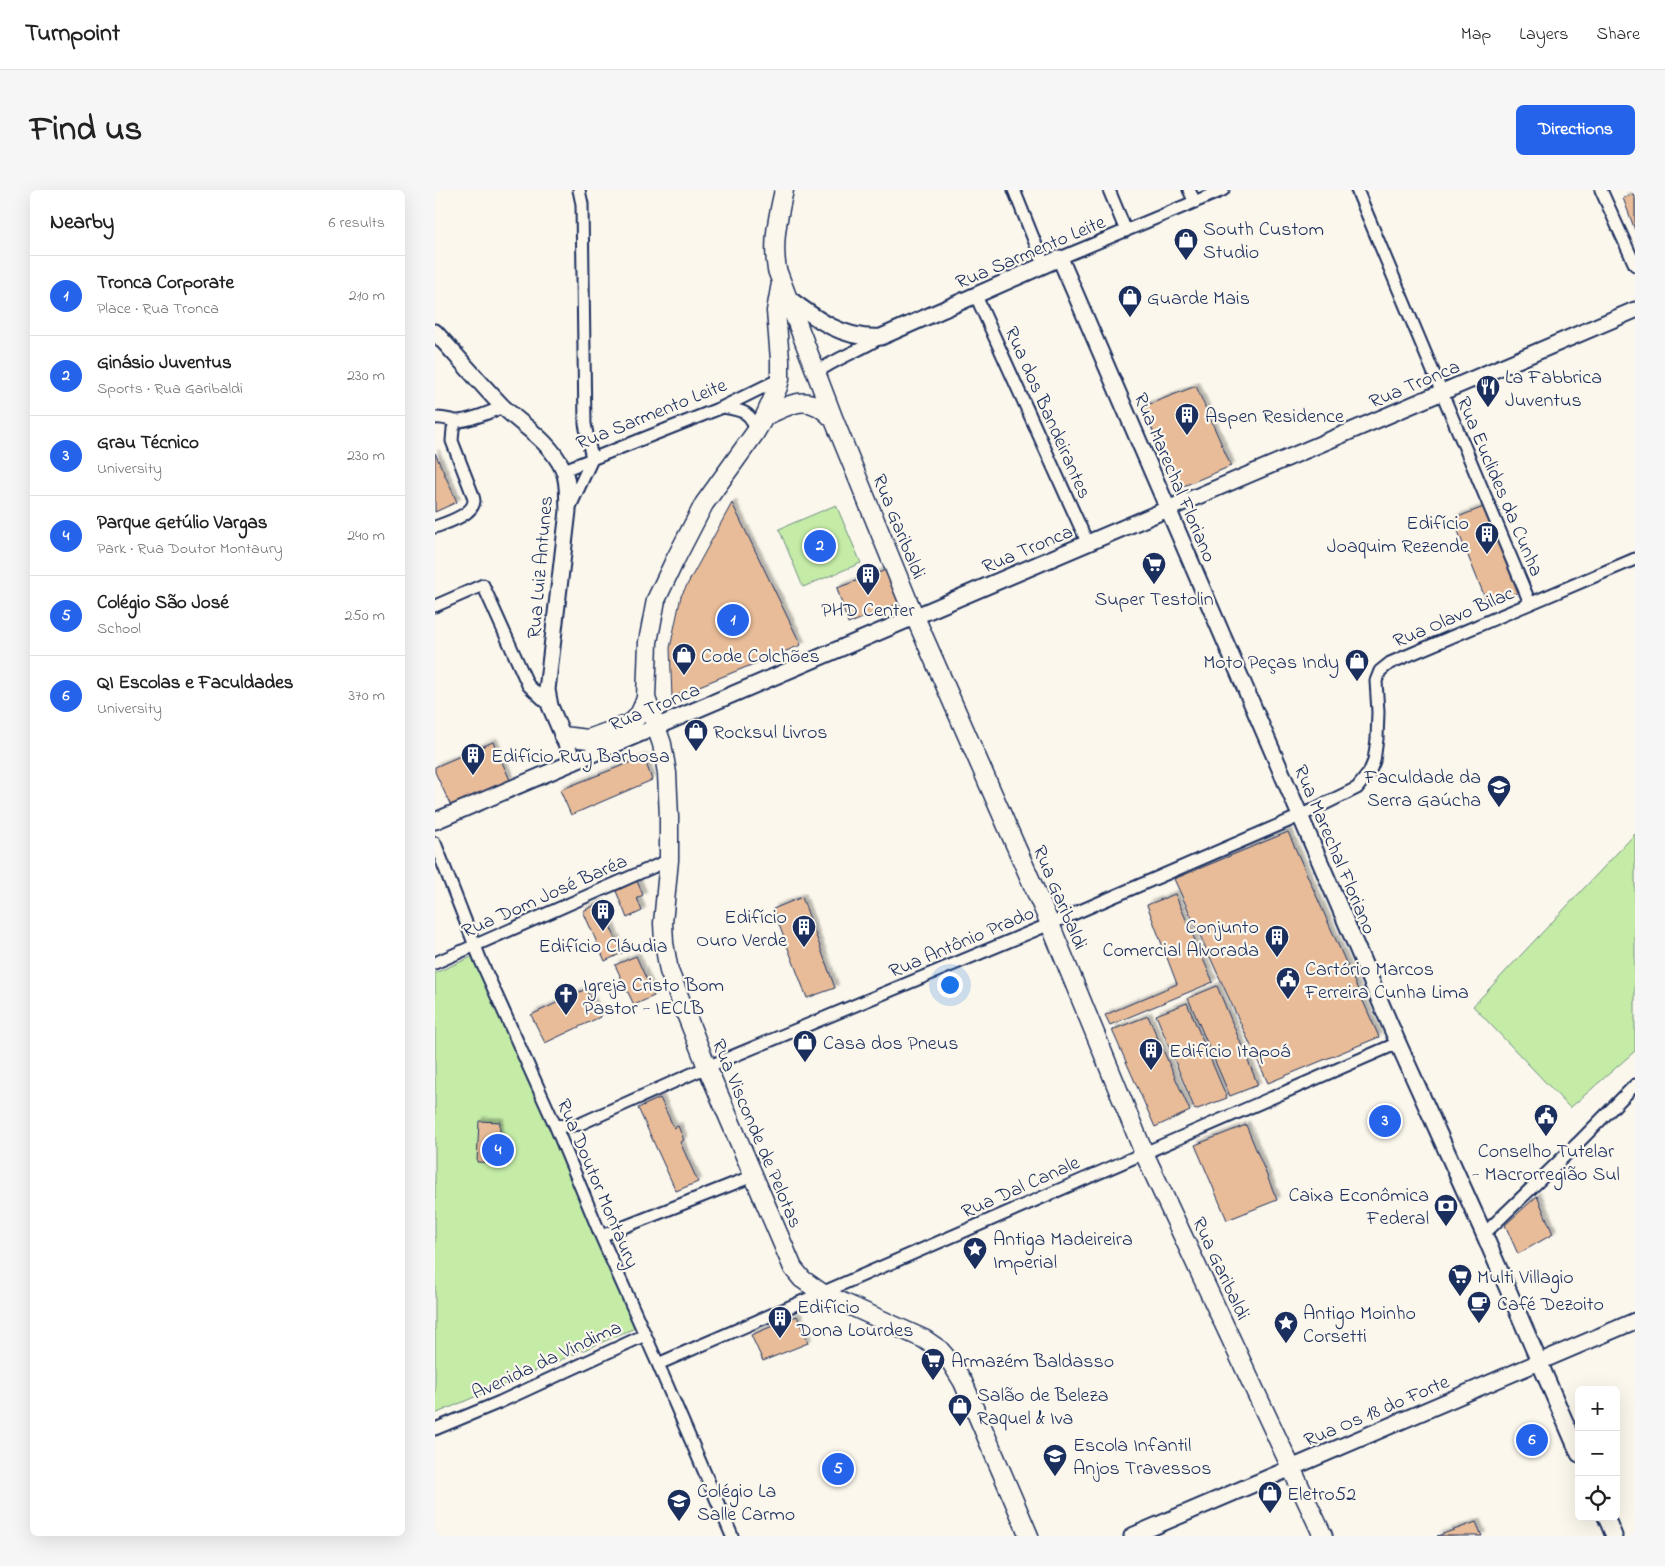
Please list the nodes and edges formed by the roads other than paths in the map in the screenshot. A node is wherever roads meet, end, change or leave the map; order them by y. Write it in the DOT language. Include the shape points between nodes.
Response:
graph roads {
  1 [pos="579,190"];
  2 [pos="784,190"];
  3 [pos="1014,190"];
  4 [pos="1109,190"];
  5 [pos="1189,190"];
  6 [pos="1223,190"];
  7 [pos="1357,190"];
  8 [pos="1601,190"];
  9 [pos="1195,202"];
  10 [pos="1126,231"];
  11 [pos="1060,258"];
  12 [pos="1044,265"];
  13 [pos="1635,265"];
  14 [pos="784,290"];
  15 [pos="976,296"];
  16 [pos="1635,310"];
  17 [pos="435,332"];
  18 [pos="881,337"];
  19 [pos="816,373"];
  20 [pos="780,379"];
  21 [pos="1441,392"];
  22 [pos="503,407"];
  23 [pos="723,407"];
  24 [pos="765,416"];
  25 [pos="435,418"];
  26 [pos="834,420"];
  27 [pos="457,422"];
  28 [pos="755,433"];
  29 [pos="592,458"];
  30 [pos="563,470"];
  31 [pos="1167,509"];
  32 [pos="568,511"];
  33 [pos="435,527"];
  34 [pos="1087,544"];
  35 [pos="1635,559"];
  36 [pos="1530,604"];
  37 [pos="435,606"];
  38 [pos="915,617"];
  39 [pos="1376,681"];
  40 [pos="646,698"];
  41 [pos="550,706"];
  42 [pos="657,726"];
  43 [pos="563,736"];
  44 [pos="574,762"];
  45 [pos="1300,816"];
  46 [pos="435,821"];
  47 [pos="435,843"];
  48 [pos="669,860"];
  49 [pos="1050,924"];
  50 [pos="475,946"];
  51 [pos="435,963"];
  52 [pos="1398,1043"];
  53 [pos="707,1067"];
  54 [pos="1635,1085"];
  55 [pos="555,1126"];
  56 [pos="1144,1153"];
  57 [pos="753,1176"];
  58 [pos="1484,1234"];
  59 [pos="601,1236"];
  60 [pos="822,1293"];
  61 [pos="1635,1321"];
  62 [pos="645,1334"];
  63 [pos="1539,1362"];
  64 [pos="658,1364"];
  65 [pos="435,1429"];
  66 [pos="1575,1445"];
  67 [pos="1291,1467"];
  68 [pos="1608,1521"];
  69 [pos="732,1536"];
  70 [pos="1029,1536"];
  71 [pos="1132,1536"];
  72 [pos="1323,1536"];
  73 [pos="1614,1536"];
  1 -- 29 [label="street" via="582,204 585,424"];
  2 -- 14 [label="main road, Rua Garibaldi" via="774,254"];
  3 -- 12 [label="street"];
  4 -- 10 [label="street"];
  5 -- 9 [label="street"];
  6 -- 9 [label="street, Rua Sarmento Leite"];
  7 -- 21 [label="street, Rua Euclides da Cunha"];
  8 -- 13 [label="street"];
  9 -- 10 [label="street, Rua Sarmento Leite"];
  10 -- 11 [label="street, Rua Sarmento Leite"];
  11 -- 12 [label="street, Rua Sarmento Leite"];
  11 -- 31 [label="street, Rua Marechal Floriano"];
  12 -- 15 [label="street, Rua Sarmento Leite"];
  14 -- 18 [label="street, Rua Sarmento Leite" via="821,322 836,330 867,338"];
  14 -- 19 [label="main road, Rua Garibaldi"];
  14 -- 20 [label="main road, Rua Visconde de Pelotas" via="776,311"];
  15 -- 18 [label="street, Rua Sarmento Leite"];
  15 -- 34 [label="street, Rua dos Bandeirantes"];
  16 -- 21 [label="street, Rua Tronca"];
  17 -- 22 [label="street, Rua Luiz Antunes"];
  18 -- 19 [label="street, Rua Sarmento Leite"];
  19 -- 26 [label="main road, Rua Garibaldi"];
  20 -- 23 [label="street, Rua Sarmento Leite"];
  20 -- 24 [label="main road, Rua Visconde de Pelotas"];
  21 -- 31 [label="street, Rua Tronca"];
  21 -- 36 [label="street, Rua Euclides da Cunha"];
  22 -- 27 [label="street"];
  22 -- 30 [label="street, Rua Luiz Antunes" via="549,447"];
  23 -- 28 [label="street" via="749,416"];
  23 -- 29 [label="street, Rua Sarmento Leite"];
  24 -- 26 [label="main road" via="808,402 823,409"];
  24 -- 28 [label="main road, Rua Visconde de Pelotas"];
  25 -- 27 [label="street" via="445,417"];
  26 -- 38 [label="main road, Rua Garibaldi"];
  27 -- 33 [label="street" via="452,441 474,502 465,514"];
  28 -- 40 [label="main road, Rua Visconde de Pelotas" via="704,504 656,600 648,642"];
  29 -- 30 [label="street, Rua Sarmento Leite"];
  29 -- 32 [label="street"];
  30 -- 32 [label="street, Rua Luiz Antunes"];
  31 -- 34 [label="street, Rua Tronca"];
  31 -- 45 [label="street, Rua Marechal Floriano"];
  32 -- 41 [label="street, Rua Luiz Antunes" via="548,682"];
  34 -- 38 [label="street, Rua Tronca"];
  35 -- 36 [label="street, Rua Olavo Bilac"];
  36 -- 39 [label="street, Rua Olavo Bilac" via="1390,663 1380,671"];
  37 -- 41 [label="street" via="483,585 528,685"];
  38 -- 42 [label="street, Rua Tronca"];
  38 -- 49 [label="main road, Rua Garibaldi"];
  39 -- 45 [label="street, Rua Antônio Prado" via="1377,739 1369,773 1357,788"];
  40 -- 42 [label="main road, Rua Visconde de Pelotas"];
  40 -- 43 [label="main road" via="641,713 629,724 588,739"];
  41 -- 43 [label="street, Rua Luiz Antunes"];
  42 -- 44 [label="street, Rua Tronca"];
  42 -- 48 [label="main road, Rua Visconde de Pelotas" via="667,774"];
  43 -- 44 [label="street, Rua Luiz Antunes"];
  44 -- 46 [label="street, Rua Tronca"];
  45 -- 49 [label="street, Rua Antônio Prado"];
  45 -- 52 [label="street, Rua Marechal Floriano"];
  47 -- 50 [label="street, Rua Doutor Montaury"];
  48 -- 50 [label="street, Rua Dom José Baréa"];
  48 -- 53 [label="main road, Rua Visconde de Pelotas" via="663,923 669,972"];
  49 -- 53 [label="street, Rua Antônio Prado"];
  49 -- 56 [label="main road, Rua Garibaldi"];
  50 -- 51 [label="street, Rua Dom José Baréa"];
  50 -- 55 [label="street, Rua Doutor Montaury"];
  52 -- 56 [label="street, Rua Dal Canale"];
  52 -- 58 [label="street, Rua Marechal Floriano"];
  53 -- 55 [label="street, Rua Antônio Prado" via="580,1124"];
  53 -- 57 [label="main road, Rua Visconde de Pelotas"];
  54 -- 58 [label="street"];
  55 -- 59 [label="street, Rua Doutor Montaury"];
  56 -- 60 [label="street, Rua Dal Canale"];
  56 -- 67 [label="main road, Rua Garibaldi"];
  57 -- 59 [label="street"];
  57 -- 60 [label="main road, Rua Visconde de Pelotas" via="793,1268 802,1280"];
  58 -- 63 [label="street, Rua Marechal Floriano"];
  59 -- 62 [label="street, Rua Doutor Montaury"];
  60 -- 64 [label="street, Rua Dal Canale"];
  60 -- 70 [label="main road, Rua Visconde de Pelotas" via="924,1339 952,1364 963,1382"];
  61 -- 63 [label="street, Rua Os 18 do Forte"];
  62 -- 64 [label="street, Rua Doutor Montaury"];
  62 -- 65 [label="street, Avenida da Vindima"];
  63 -- 66 [label="street, Rua Marechal Floriano"];
  63 -- 67 [label="street, Rua Os 18 do Forte"];
  64 -- 69 [label="street, Rua Doutor Montaury"];
  67 -- 71 [label="street, Rua Os 18 do Forte"];
  67 -- 72 [label="main road, Rua Garibaldi"];
  68 -- 73 [label="street"];
}
